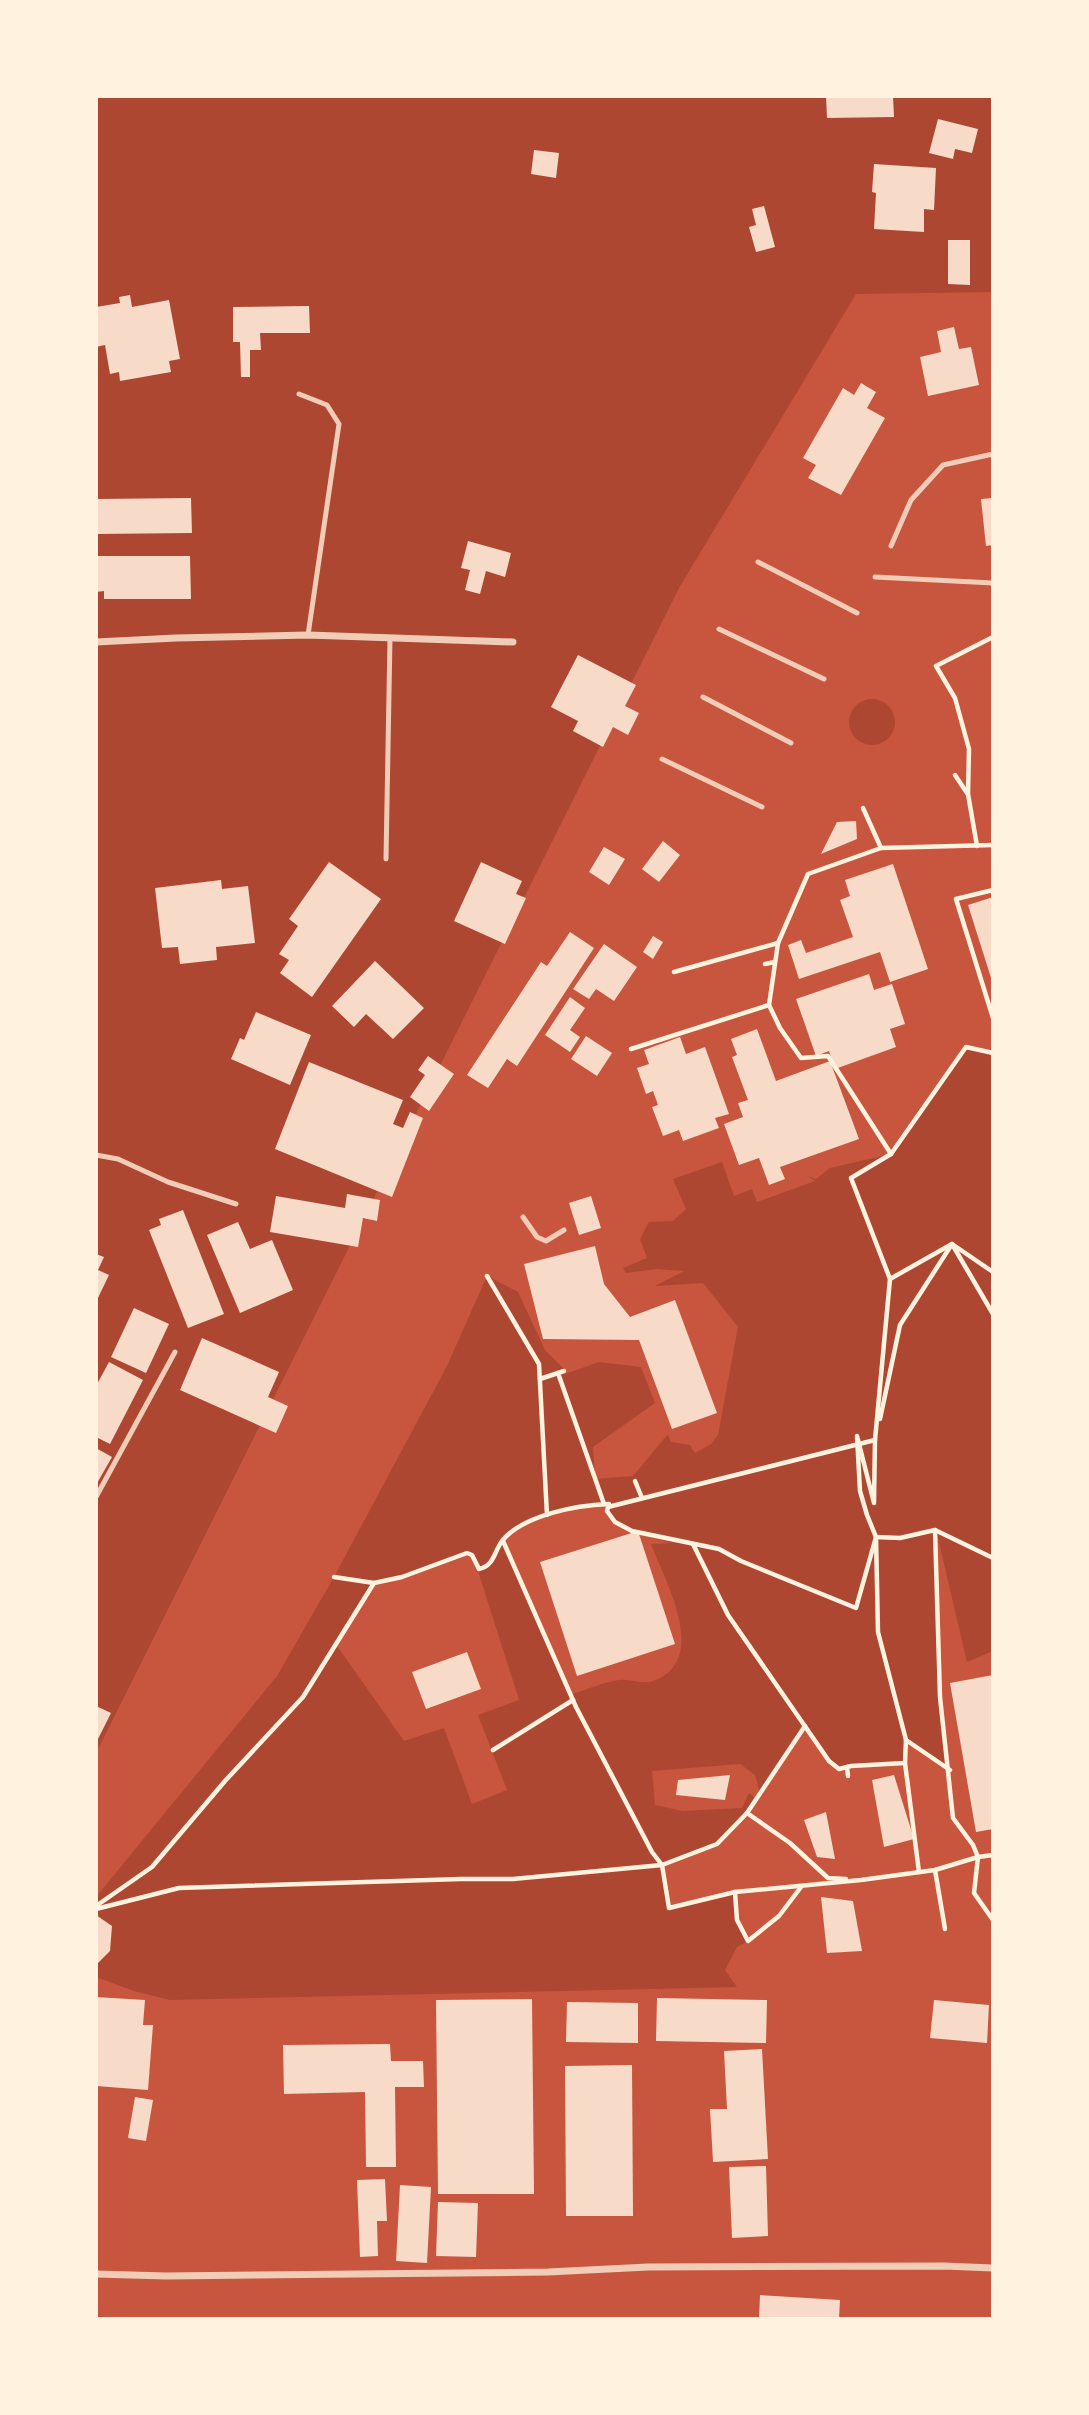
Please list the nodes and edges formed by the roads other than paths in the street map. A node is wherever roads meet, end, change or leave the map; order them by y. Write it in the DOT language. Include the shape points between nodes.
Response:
graph roads {
  1 [pos="299,394"];
  2 [pos="993,454"];
  3 [pos="891,546"];
  4 [pos="758,562"];
  5 [pos="875,577"];
  6 [pos="993,583"];
  7 [pos="857,613"];
  8 [pos="719,629"];
  9 [pos="308,635"];
  10 [pos="390,638"];
  11 [pos="96,642"];
  12 [pos="513,642"];
  13 [pos="824,679"];
  14 [pos="703,696"];
  15 [pos="791,743"];
  16 [pos="662,759"];
  17 [pos="762,807"];
  18 [pos="386,859"];
  19 [pos="96,1155"];
  20 [pos="236,1204"];
  21 [pos="523,1217"];
  22 [pos="564,1230"];
  23 [pos="175,1352"];
  24 [pos="96,1497"];
  25 [pos="993,2268"];
  26 [pos="96,2274"];
  1 -- 9 [label="lane" via="327,405 339,425"];
  2 -- 3 [label="lane" via="943,465 911,500"];
  4 -- 7 [label="lane"];
  5 -- 6 [label="lane"];
  8 -- 13 [label="lane"];
  9 -- 10 [label="street"];
  9 -- 11 [label="street"];
  10 -- 12 [label="street"];
  10 -- 18 [label="lane"];
  14 -- 15 [label="lane"];
  16 -- 17 [label="lane"];
  19 -- 20 [label="lane"];
  21 -- 22 [label="lane" via="537,1237 546,1241"];
  23 -- 24 [label="lane"];
  25 -- 26 [label="street"];
}
